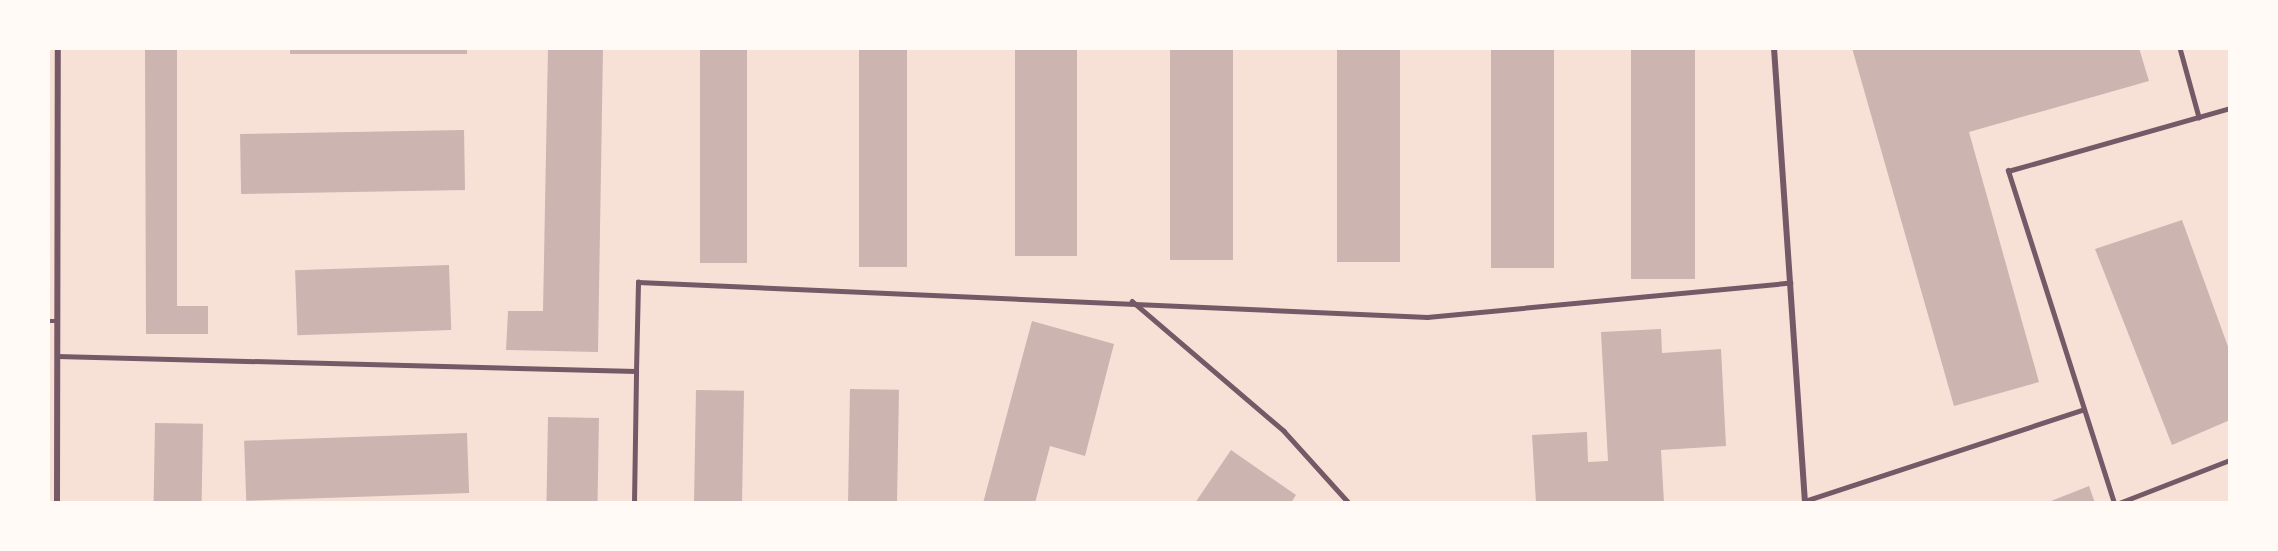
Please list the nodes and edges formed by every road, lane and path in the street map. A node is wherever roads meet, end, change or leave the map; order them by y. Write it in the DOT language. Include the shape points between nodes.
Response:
graph roads {
  1 [pos="58,48"];
  2 [pos="1774,48"];
  3 [pos="2180,48"];
  4 [pos="2230,108"];
  5 [pos="2199,117"];
  6 [pos="1790,283"];
  7 [pos="1132,301"];
  8 [pos="48,321"];
  9 [pos="57,321"];
  10 [pos="57,356"];
  11 [pos="636,371"];
  12 [pos="2082,410"];
  13 [pos="2230,460"];
  14 [pos="1805,502"];
  15 [pos="57,503"];
  16 [pos="634,503"];
  17 [pos="1349,503"];
  18 [pos="2114,503"];
  19 [pos="2119,503"];
  1 -- 9 [label="street"];
  2 -- 6 [label="street"];
  3 -- 5 [label="lane"];
  4 -- 5 [label="lane"];
  5 -- 12 [label="lane" via="2008,171"];
  6 -- 7 [label="lane" via="1427,318"];
  6 -- 14 [label="street"];
  7 -- 11 [label="lane" via="638,282"];
  7 -- 17 [label="lane" via="1284,431"];
  8 -- 9 [label="lane"];
  9 -- 10 [label="street"];
  10 -- 11 [label="lane"];
  10 -- 15 [label="street"];
  11 -- 16 [label="lane"];
  12 -- 14 [label="lane"];
  12 -- 18 [label="lane"];
  13 -- 19 [label="lane"];
}
